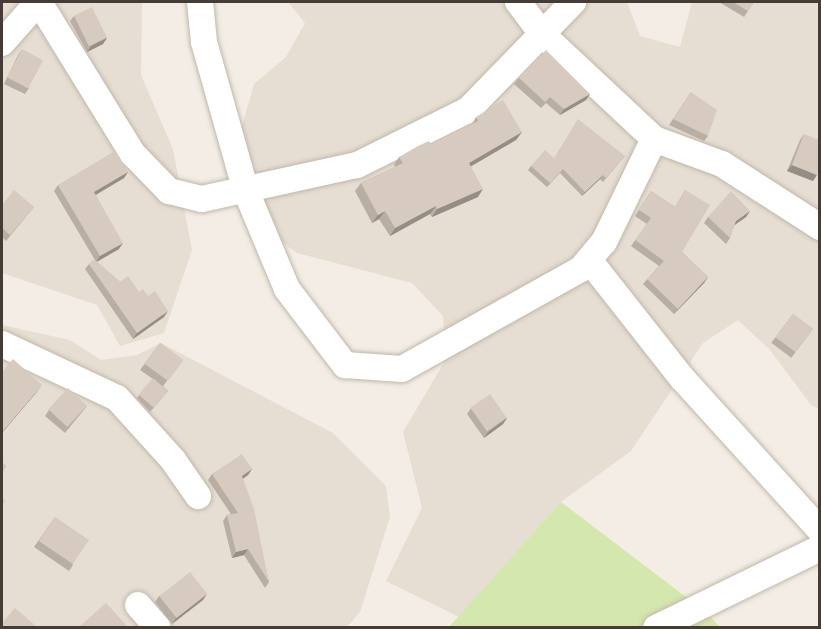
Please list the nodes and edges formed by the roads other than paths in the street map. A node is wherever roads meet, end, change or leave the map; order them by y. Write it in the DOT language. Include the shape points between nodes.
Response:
graph roads {
  1 [pos="39,2"];
  2 [pos="200,2"];
  3 [pos="518,2"];
  4 [pos="573,2"];
  5 [pos="543,35"];
  6 [pos="2,43"];
  7 [pos="654,138"];
  8 [pos="246,191"];
  9 [pos="819,227"];
  10 [pos="589,260"];
  11 [pos="2,344"];
  12 [pos="198,496"];
  13 [pos="819,530"];
  14 [pos="819,548"];
  15 [pos="138,605"];
  16 [pos="158,627"];
  17 [pos="656,627"];
  1 -- 6 [label="street"];
  1 -- 8 [label="street" via="134,154 169,191 202,199"];
  2 -- 8 [label="street" via="204,42"];
  3 -- 5 [label="street"];
  4 -- 5 [label="street"];
  5 -- 7 [label="street"];
  5 -- 8 [label="street" via="468,110 357,165"];
  7 -- 9 [label="street" via="722,164"];
  7 -- 10 [label="street" via="604,242"];
  8 -- 10 [label="street" via="287,289 345,365 402,369 581,269"];
  10 -- 13 [label="street" via="682,378"];
  11 -- 12 [label="street" via="117,398 173,460"];
  14 -- 17 [label="street"];
  15 -- 16 [label="street"];
}
